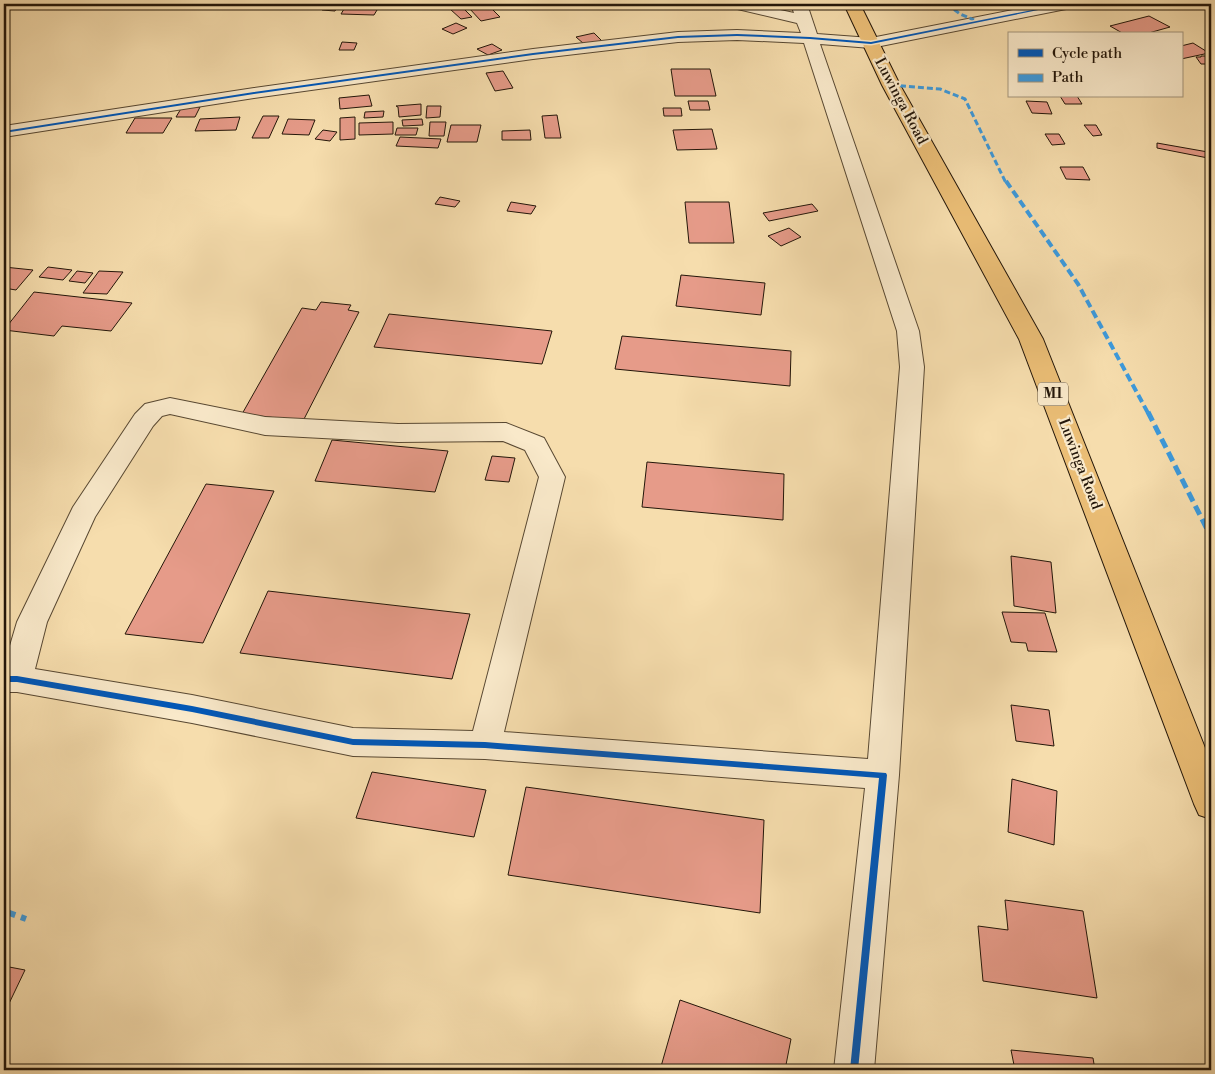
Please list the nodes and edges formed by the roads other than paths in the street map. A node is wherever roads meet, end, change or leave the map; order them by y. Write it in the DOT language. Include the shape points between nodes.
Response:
graph roads {
  1 [pos="734,4"];
  2 [pos="852,4"];
  3 [pos="1066,4"];
  4 [pos="805,20"];
  5 [pos="871,43"];
  6 [pos="4,132"];
  7 [pos="11,679"];
  8 [pos="485,745"];
  9 [pos="883,775"];
  10 [pos="1211,804"];
  11 [pos="854,1070"];
  1 -- 4 [label="street"];
  2 -- 5 [label="highway, Luwinga Road / M1"];
  3 -- 5 [label="street"];
  4 -- 5 [label="street"];
  4 -- 6 [label="street" via="737,36 668,38 533,54 236,95"];
  4 -- 9 [label="street" via="908,331 912,367"];
  5 -- 10 [label="highway, Luwinga Road / M1" via="1031,339"];
  7 -- 8 [label="street" via="192,708 353,742"];
  7 -- 8 [label="street" via="32,622 83,514 144,420 154,410 170,406 265,426 398,432 506,432 535,444 552,478"];
  8 -- 9 [label="street"];
  9 -- 11 [label="street"];
}
